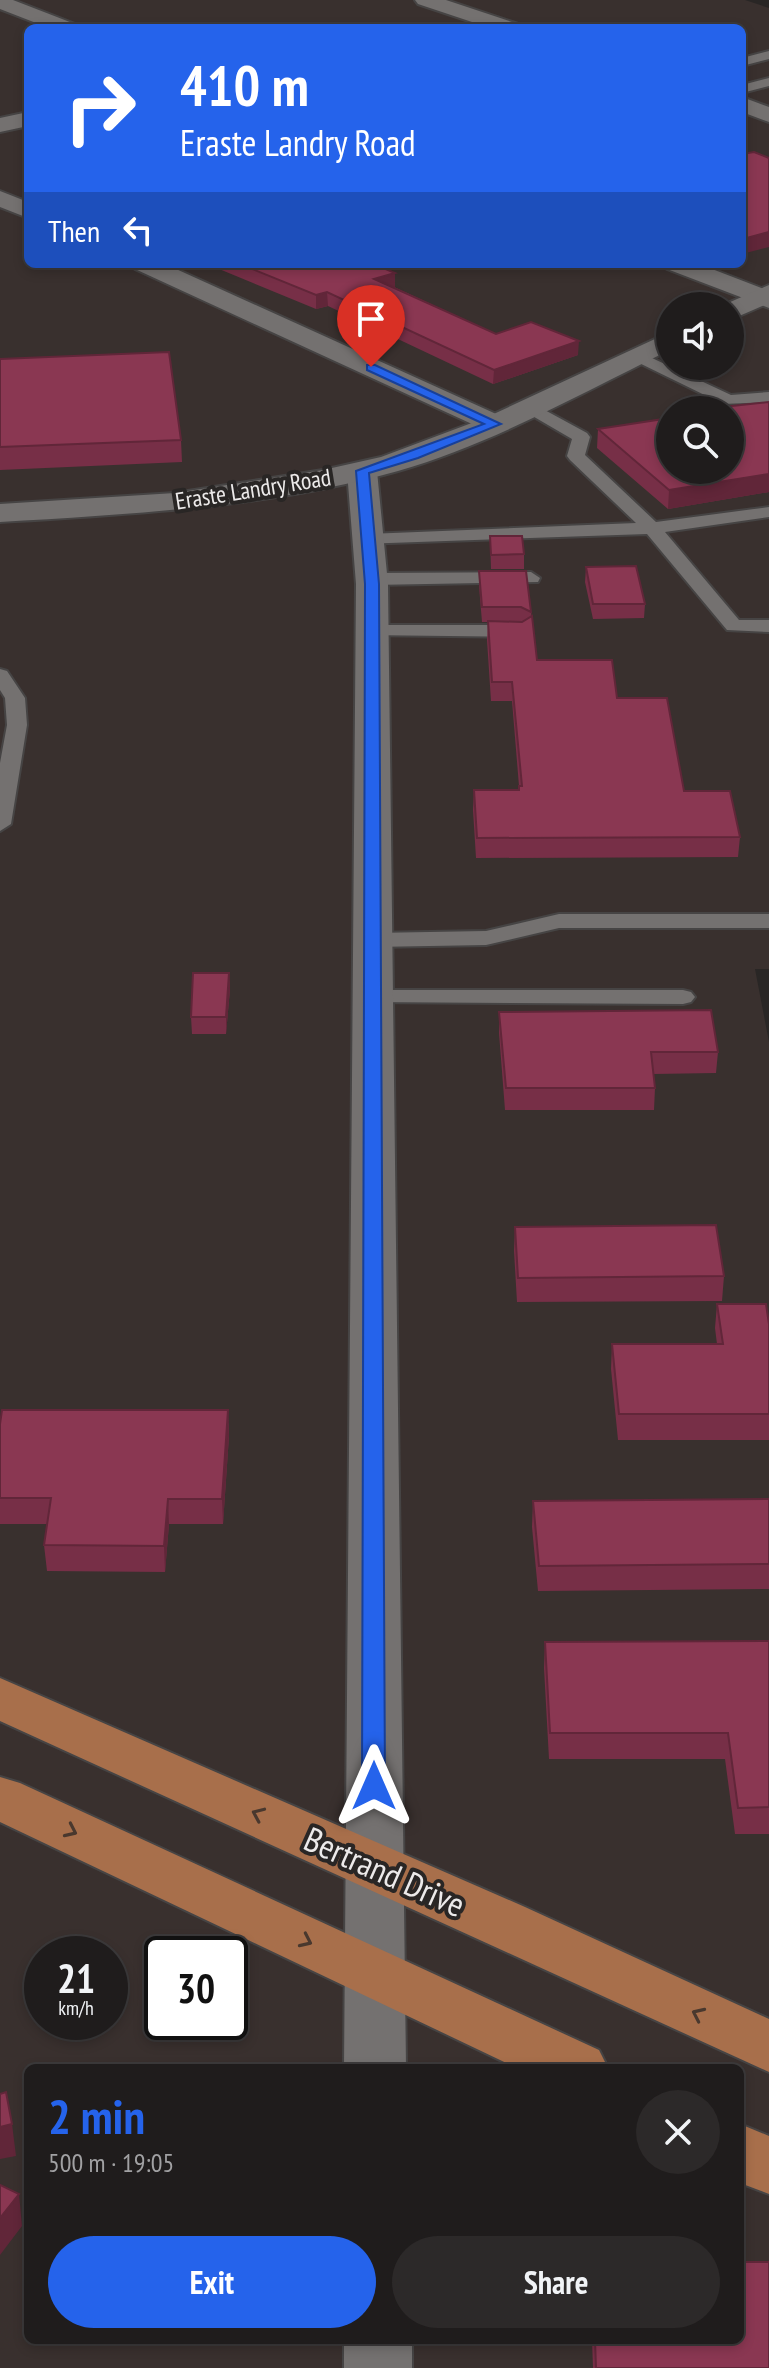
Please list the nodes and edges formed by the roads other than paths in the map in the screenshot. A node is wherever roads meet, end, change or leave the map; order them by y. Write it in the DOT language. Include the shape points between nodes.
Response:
graph roads {
  1 [pos="425,0"];
  2 [pos="0,2"];
  3 [pos="474,16"];
  4 [pos="58,24"];
  5 [pos="439,24"];
  6 [pos="499,24"];
  7 [pos="769,55"];
  8 [pos="746,61"];
  9 [pos="769,82"];
  10 [pos="746,88"];
  11 [pos="746,106"];
  12 [pos="769,115"];
  13 [pos="24,120"];
  14 [pos="0,125"];
  15 [pos="0,198"];
  16 [pos="24,209"];
  17 [pos="153,268"];
  18 [pos="687,268"];
  19 [pos="766,297"];
  20 [pos="744,306"];
  21 [pos="656,347"];
  22 [pos="637,356"];
  23 [pos="769,397"];
  24 [pos="530,407"];
  25 [pos="495,424"];
  26 [pos="362,471"];
  27 [pos="769,512"];
  28 [pos="1,518"];
  29 [pos="652,528"];
  30 [pos="370,559"];
  31 [pos="531,578"];
  32 [pos="769,626"];
  33 [pos="372,631"];
  34 [pos="521,631"];
  35 [pos="0,675"];
  36 [pos="0,824"];
  37 [pos="769,921"];
  38 [pos="373,940"];
  39 [pos="373,997"];
  40 [pos="683,997"];
  41 [pos="0,1698"];
  42 [pos="0,1798"];
  43 [pos="374,1867"];
  44 [pos="375,1973"];
  45 [pos="769,2047"];
  46 [pos="375,2064"];
  47 [pos="568,2064"];
  48 [pos="744,2153"];
  49 [pos="769,2167"];
  50 [pos="378,2344"];
  51 [pos="378,2368"];
  1 -- 3 [label="street"];
  2 -- 4 [label="street"];
  3 -- 5 [label="street"];
  3 -- 6 [label="street"];
  7 -- 8 [label="lane"];
  9 -- 10 [label="lane"];
  11 -- 12 [label="street"];
  13 -- 14 [label="street"];
  15 -- 16 [label="street"];
  17 -- 25 [label="street"];
  18 -- 19 [label="street"];
  19 -- 20 [label="street"];
  21 -- 22 [label="street, Eraste Landry Road"];
  22 -- 23 [label="lane" via="729,400"];
  22 -- 24 [label="street, Eraste Landry Road"];
  24 -- 25 [label="street, Eraste Landry Road"];
  24 -- 29 [label="lane" via="581,437 576,456"];
  25 -- 26 [label="street, Eraste Landry Road"];
  26 -- 28 [label="street, Eraste Landry Road" via="175,502"];
  26 -- 30 [label="street"];
  27 -- 29 [label="lane"];
  29 -- 30 [label="lane"];
  29 -- 32 [label="lane" via="734,626"];
  30 -- 31 [label="lane"];
  30 -- 33 [label="street"];
  33 -- 34 [label="lane"];
  33 -- 38 [label="street"];
  35 -- 36 [label="lane" via="15,698 17,725"];
  37 -- 38 [label="lane" via="559,921 486,938"];
  38 -- 39 [label="street"];
  39 -- 40 [label="lane"];
  39 -- 43 [label="street"];
  43 -- 41 [label="main road, Bertrand Drive, one-way"];
  42 -- 44 [label="main road, one-way"];
  43 -- 44 [label="street"];
  45 -- 43 [label="main road, Bertrand Drive, one-way"];
  44 -- 46 [label="street"];
  44 -- 47 [label="main road"];
  48 -- 49 [label="main road"];
  50 -- 51 [label="street"];
}
